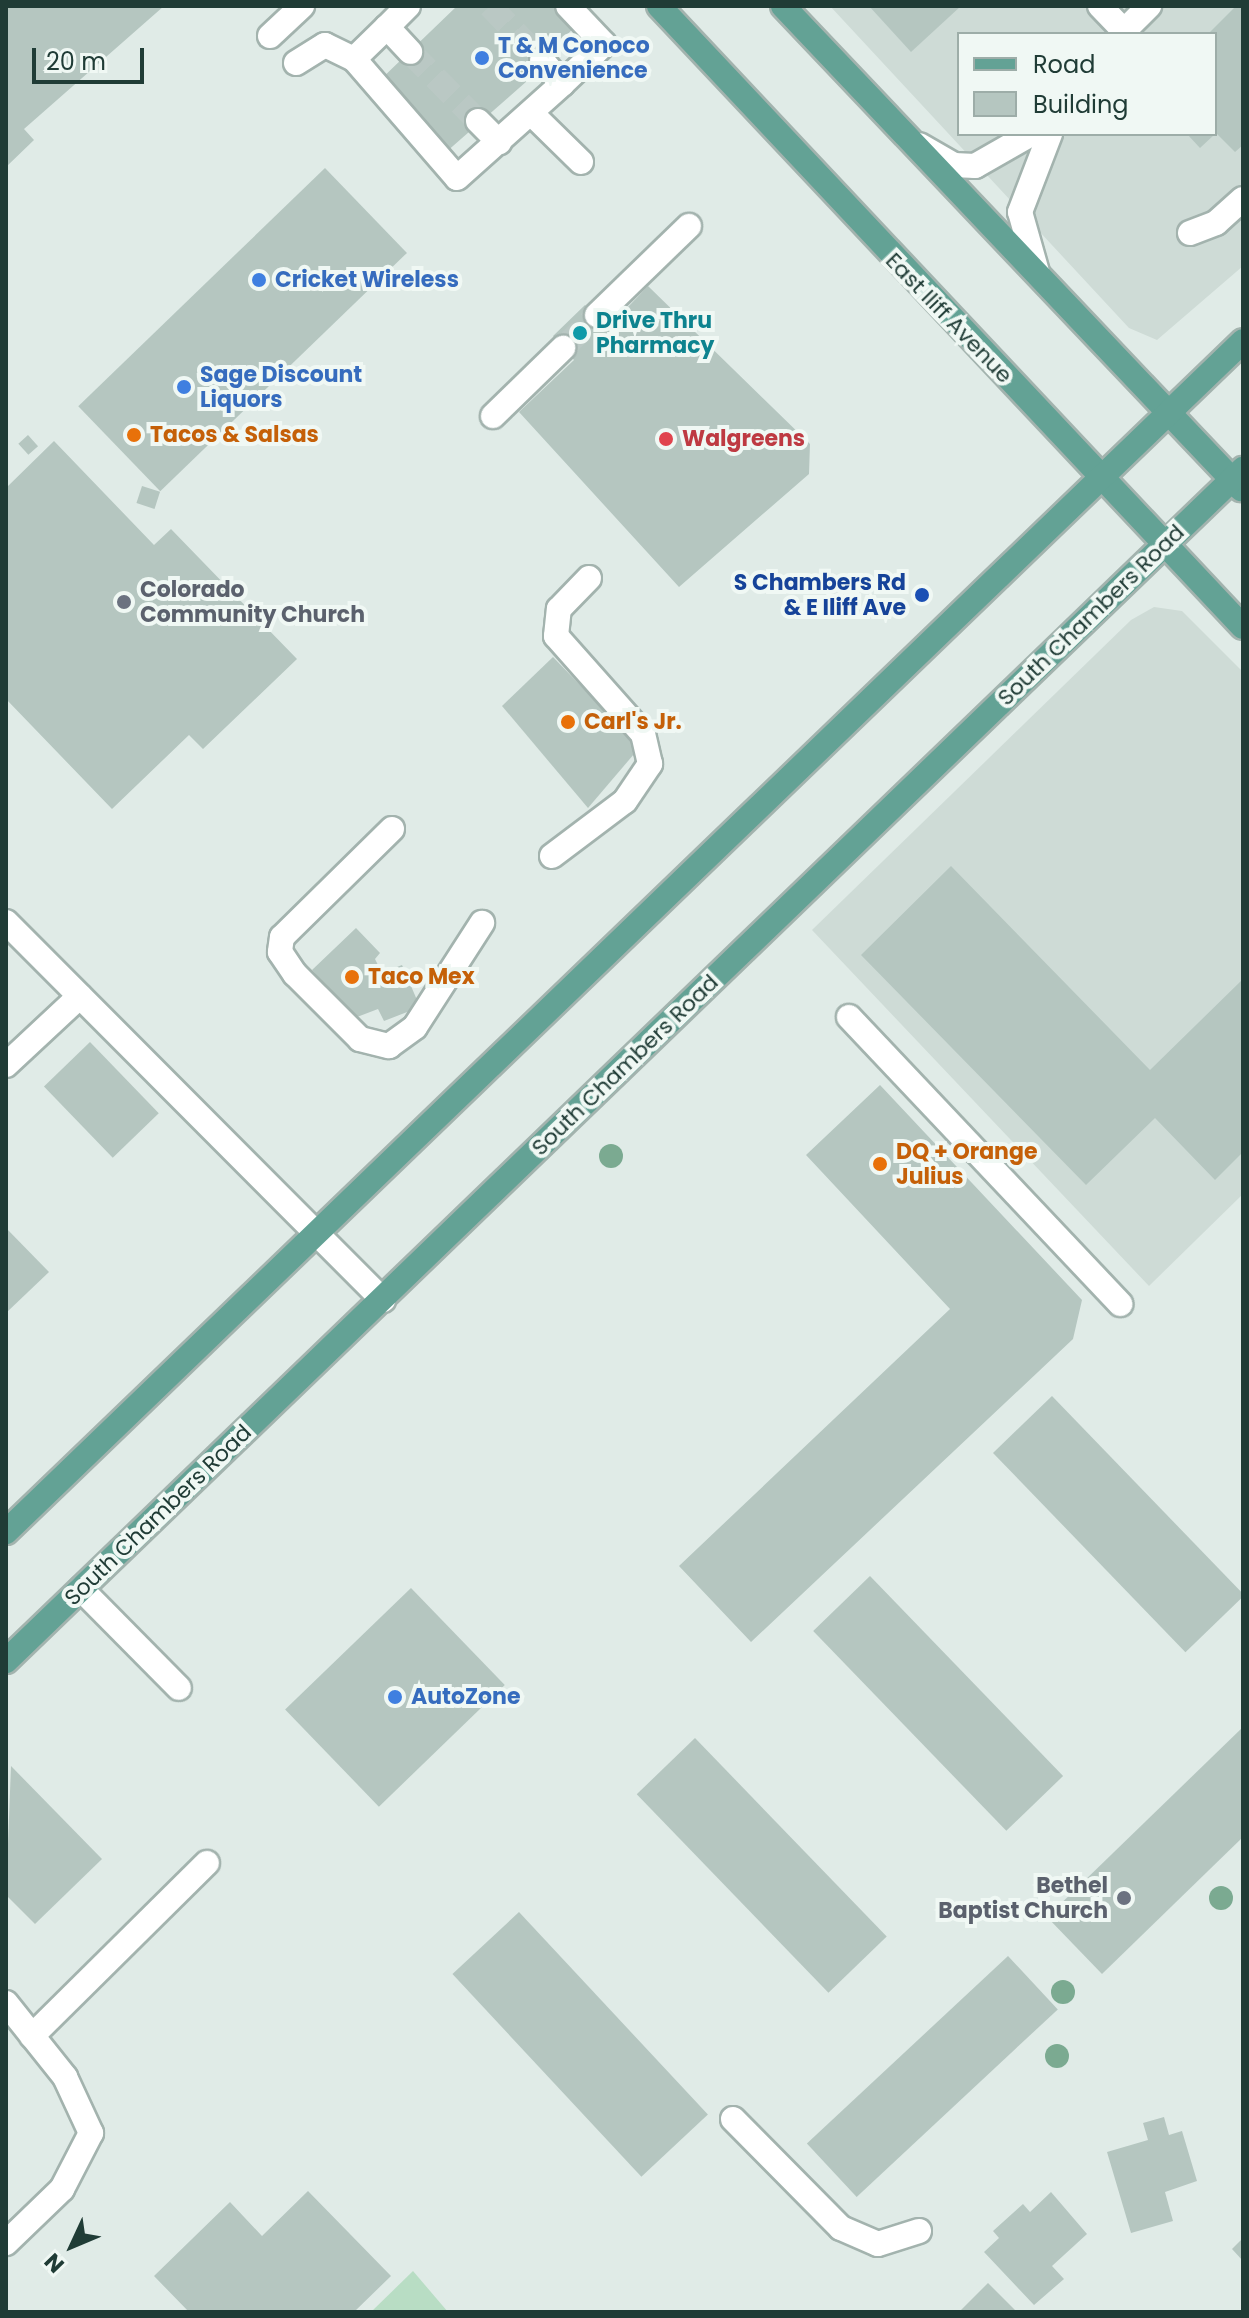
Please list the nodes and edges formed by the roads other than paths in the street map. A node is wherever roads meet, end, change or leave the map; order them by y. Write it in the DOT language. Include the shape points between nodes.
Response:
graph roads {
  1 [pos="302,6"];
  2 [pos="408,6"];
  3 [pos="568,6"];
  4 [pos="659,6"];
  5 [pos="783,6"];
  6 [pos="1100,6"];
  7 [pos="1149,6"];
  8 [pos="387,27"];
  9 [pos="1122,32"];
  10 [pos="270,36"];
  11 [pos="410,52"];
  12 [pos="354,59"];
  13 [pos="542,60"];
  14 [pos="296,63"];
  15 [pos="562,84"];
  16 [pos="531,113"];
  17 [pos="478,121"];
  18 [pos="894,128"];
  19 [pos="1028,136"];
  20 [pos="1049,136"];
  21 [pos="499,142"];
  22 [pos="581,162"];
  23 [pos="1243,199"];
  24 [pos="689,226"];
  25 [pos="1190,233"];
  26 [pos="1043,285"];
  27 [pos="597,315"];
  28 [pos="1243,341"];
  29 [pos="563,348"];
  30 [pos="1167,414"];
  31 [pos="493,416"];
  32 [pos="1102,478"];
  33 [pos="1239,480"];
  34 [pos="1165,544"];
  35 [pos="589,578"];
  36 [pos="1243,627"];
  37 [pos="392,829"];
  38 [pos="552,856"];
  39 [pos="6,922"];
  40 [pos="482,923"];
  41 [pos="80,996"];
  42 [pos="849,1017"];
  43 [pos="6,1065"];
  44 [pos="316,1231"];
  45 [pos="383,1300"];
  46 [pos="1120,1304"];
  47 [pos="6,1532"];
  48 [pos="81,1589"];
  49 [pos="6,1661"];
  50 [pos="179,1688"];
  51 [pos="207,1863"];
  52 [pos="6,2003"];
  53 [pos="32,2036"];
  54 [pos="733,2119"];
  55 [pos="919,2231"];
  56 [pos="6,2243"];
  1 -- 10 [label="lane"];
  2 -- 8 [label="lane"];
  3 -- 15 [label="lane" via="604,44"];
  4 -- 32 [label="main road, East Iliff Avenue"];
  5 -- 18 [label="main road"];
  6 -- 9 [label="lane"];
  7 -- 9 [label="lane"];
  8 -- 11 [label="lane"];
  8 -- 12 [label="lane"];
  12 -- 14 [label="lane" via="325,45"];
  12 -- 21 [label="lane" via="457,178"];
  13 -- 15 [label="lane"];
  15 -- 16 [label="lane"];
  16 -- 21 [label="lane"];
  16 -- 22 [label="lane"];
  17 -- 21 [label="lane"];
  18 -- 19 [label="lane" via="954,165 975,166"];
  18 -- 26 [label="main road"];
  20 -- 26 [label="lane" via="1020,212"];
  23 -- 25 [label="lane" via="1216,223"];
  24 -- 27 [label="lane"];
  26 -- 30 [label="main road"];
  28 -- 30 [label="main road"];
  29 -- 31 [label="lane"];
  30 -- 32 [label="main road"];
  30 -- 33 [label="main road"];
  32 -- 34 [label="main road, East Iliff Avenue"];
  32 -- 44 [label="main road"];
  33 -- 34 [label="main road, South Chambers Road"];
  34 -- 36 [label="main road, East Iliff Avenue"];
  34 -- 45 [label="main road, South Chambers Road"];
  35 -- 38 [label="lane" via="559,609 556,636 643,734 650,764 625,801"];
  37 -- 40 [label="lane" via="282,937 283,960 304,984 360,1039 396,1044 420,1020"];
  39 -- 41 [label="lane"];
  41 -- 43 [label="lane"];
  41 -- 44 [label="lane" via="184,1107"];
  42 -- 46 [label="lane"];
  44 -- 45 [label="lane"];
  44 -- 47 [label="main road"];
  45 -- 48 [label="main road, South Chambers Road"];
  48 -- 49 [label="main road, South Chambers Road"];
  48 -- 50 [label="lane"];
  51 -- 53 [label="lane"];
  52 -- 53 [label="lane"];
  53 -- 56 [label="lane" via="65,2077 91,2133 62,2189"];
  54 -- 55 [label="lane" via="841,2228 878,2244"];
}
